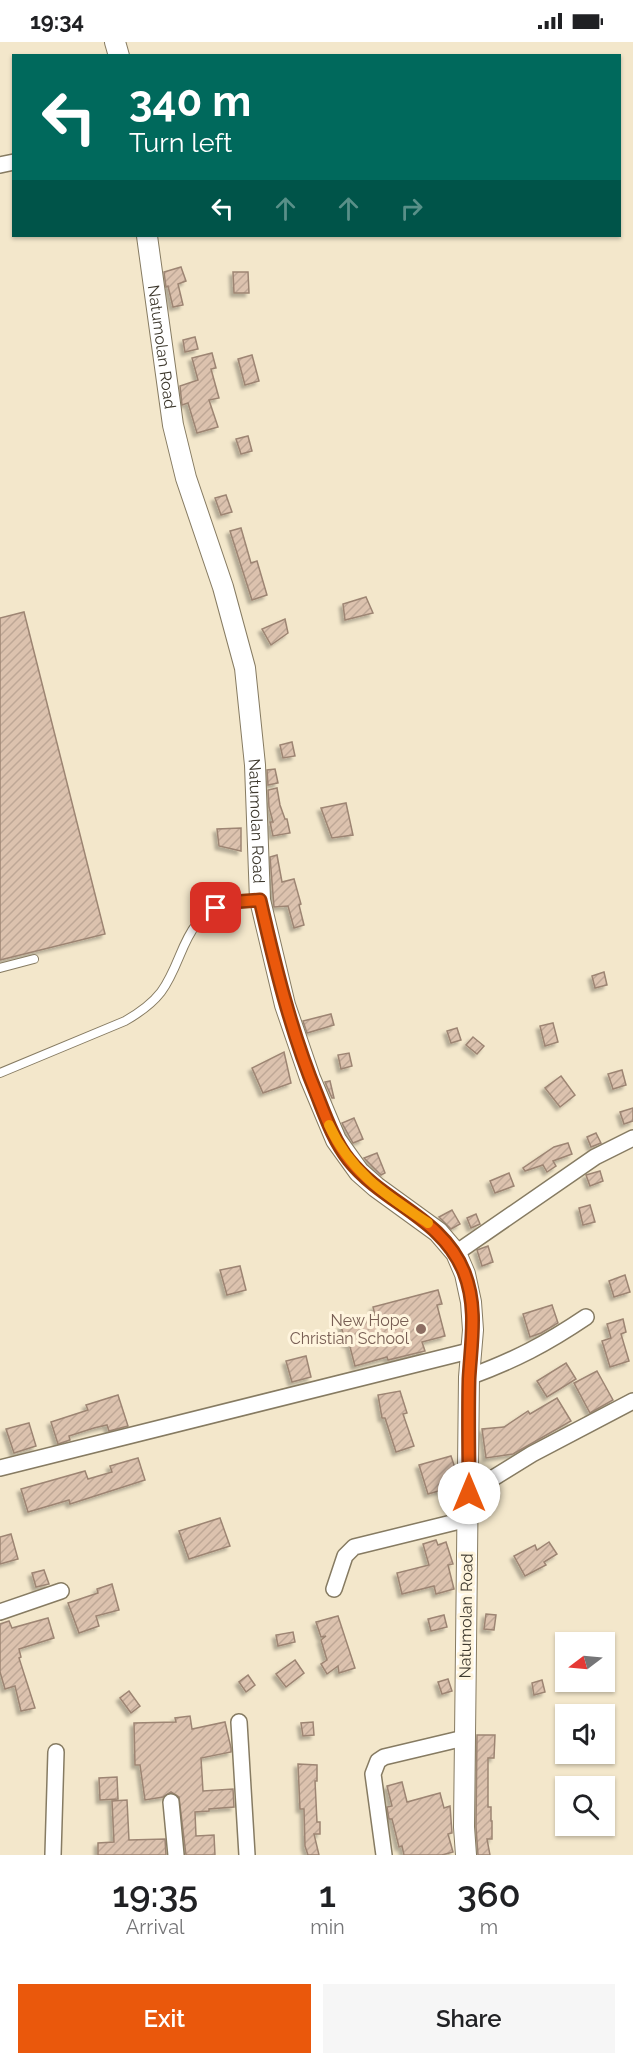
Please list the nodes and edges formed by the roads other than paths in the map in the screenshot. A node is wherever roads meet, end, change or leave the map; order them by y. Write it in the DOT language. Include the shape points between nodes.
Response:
graph roads {
  1 [pos="147,237"];
  2 [pos="260,900"];
  3 [pos="34,959"];
  4 [pos="0,968"];
  5 [pos="0,1073"];
  6 [pos="633,1138"];
  7 [pos="456,1253"];
  8 [pos="586,1317"];
  9 [pos="473,1350"];
  10 [pos="470,1377"];
  11 [pos="633,1401"];
  12 [pos="0,1468"];
  13 [pos="469,1493"];
  14 [pos="468,1519"];
  15 [pos="334,1589"];
  16 [pos="61,1591"];
  17 [pos="0,1612"];
  18 [pos="239,1722"];
  19 [pos="465,1738"];
  20 [pos="56,1752"];
  21 [pos="171,1803"];
  22 [pos="53,1855"];
  23 [pos="176,1855"];
  24 [pos="247,1855"];
  25 [pos="384,1855"];
  26 [pos="466,1855"];
  1 -- 2 [label="street, Natumolan Road" via="173,425 244,668 255,765"];
  2 -- 5 [label="lane" via="233,902 201,918 187,937 162,990 142,1012"];
  2 -- 7 [label="street, Natumolan Road" via="285,1005 336,1140 368,1180 438,1232"];
  3 -- 4 [label="lane"];
  6 -- 7 [label="street" via="595,1157"];
  7 -- 9 [label="street, Natumolan Road" via="471,1302"];
  8 -- 10 [label="street" via="524,1355"];
  9 -- 10 [label="street, Natumolan Road"];
  9 -- 12 [label="street"];
  10 -- 13 [label="street, Natumolan Road"];
  11 -- 13 [label="street" via="532,1454"];
  13 -- 14 [label="street, Natumolan Road"];
  14 -- 15 [label="street" via="354,1547 345,1556"];
  14 -- 19 [label="street, Natumolan Road"];
  16 -- 17 [label="street"];
  18 -- 24 [label="street"];
  19 -- 25 [label="street" via="378,1761 373,1774"];
  19 -- 26 [label="street, Natumolan Road"];
  20 -- 22 [label="street"];
  21 -- 23 [label="street"];
}
